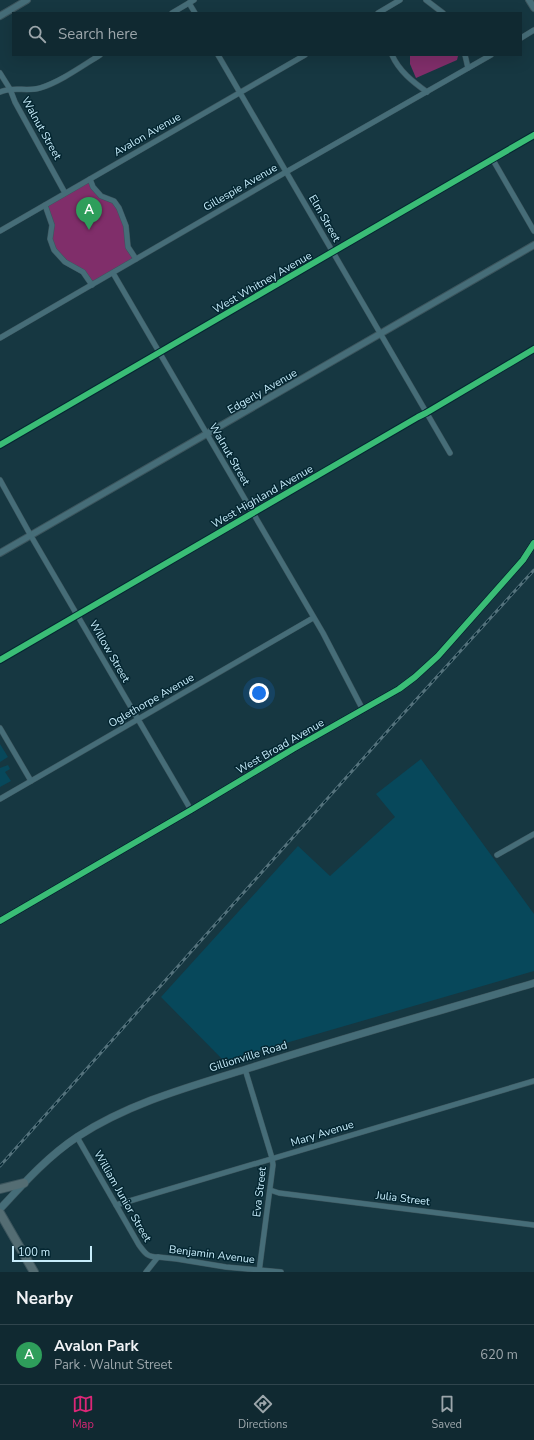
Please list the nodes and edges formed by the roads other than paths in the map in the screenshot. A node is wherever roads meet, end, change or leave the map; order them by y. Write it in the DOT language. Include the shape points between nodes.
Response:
graph roads {
  1 [pos="27,0"];
  2 [pos="400,0"];
  3 [pos="426,0"];
  4 [pos="529,0"];
  5 [pos="191,1"];
  6 [pos="534,8"];
  7 [pos="174,12"];
  8 [pos="195,12"];
  9 [pos="381,12"];
  10 [pos="442,12"];
  11 [pos="0,16"];
  12 [pos="534,30"];
  13 [pos="522,37"];
  14 [pos="98,56"];
  15 [pos="219,56"];
  16 [pos="303,56"];
  17 [pos="392,56"];
  18 [pos="465,56"];
  19 [pos="489,56"];
  20 [pos="468,68"];
  21 [pos="0,73"];
  22 [pos="10,89"];
  23 [pos="0,92"];
  24 [pos="427,92"];
  25 [pos="240,93"];
  26 [pos="534,135"];
  27 [pos="493,160"];
  28 [pos="286,172"];
  29 [pos="90,179"];
  30 [pos="65,193"];
  31 [pos="45,205"];
  32 [pos="0,231"];
  33 [pos="534,231"];
  34 [pos="534,245"];
  35 [pos="333,252"];
  36 [pos="136,259"];
  37 [pos="113,273"];
  38 [pos="92,285"];
  39 [pos="381,334"];
  40 [pos="0,338"];
  41 [pos="534,349"];
  42 [pos="159,353"];
  43 [pos="426,413"];
  44 [pos="206,434"];
  45 [pos="0,445"];
  46 [pos="450,453"];
  47 [pos="0,480"];
  48 [pos="252,513"];
  49 [pos="30,536"];
  50 [pos="534,543"];
  51 [pos="0,553"];
  52 [pos="77,615"];
  53 [pos="313,618"];
  54 [pos="0,660"];
  55 [pos="363,710"];
  56 [pos="138,719"];
  57 [pos="0,728"];
  58 [pos="31,781"];
  59 [pos="0,799"];
  60 [pos="191,810"];
  61 [pos="534,834"];
  62 [pos="497,855"];
  63 [pos="0,921"];
  64 [pos="534,983"];
  65 [pos="245,1069"];
  66 [pos="534,1081"];
  67 [pos="77,1137"];
  68 [pos="272,1158"];
  69 [pos="24,1183"];
  70 [pos="0,1189"];
  71 [pos="270,1190"];
  72 [pos="116,1205"];
  73 [pos="0,1209"];
  74 [pos="0,1213"];
  75 [pos="534,1225"];
  76 [pos="158,1257"];
  77 [pos="259,1271"];
  78 [pos="34,1272"];
  79 [pos="146,1272"];
  80 [pos="281,1272"];
  1 -- 11 [label="street"];
  2 -- 9 [label="street"];
  3 -- 10 [label="street"];
  4 -- 6 [label="street"];
  5 -- 7 [label="street"];
  5 -- 8 [label="street"];
  12 -- 13 [label="street"];
  14 -- 22 [label="street" via="40,88"];
  15 -- 25 [label="street, Elm Street"];
  16 -- 25 [label="street, Avalon Avenue"];
  17 -- 24 [label="street" via="406,75"];
  18 -- 20 [label="street"];
  19 -- 20 [label="street, Gillespie Avenue"];
  20 -- 24 [label="street, Gillespie Avenue"];
  21 -- 22 [label="street, Walnut Street"];
  22 -- 23 [label="street"];
  22 -- 30 [label="street, Walnut Street"];
  24 -- 28 [label="street, Gillespie Avenue"];
  25 -- 28 [label="street, Elm Street"];
  25 -- 29 [label="street, Avalon Avenue"];
  26 -- 27 [label="street, West Whitney Avenue"];
  27 -- 33 [label="street"];
  27 -- 35 [label="street, West Whitney Avenue"];
  28 -- 35 [label="street, Elm Street"];
  28 -- 36 [label="street, Gillespie Avenue"];
  29 -- 30 [label="street, Avalon Avenue"];
  29 -- 36 [label="street" via="101,196 114,201 119,208 126,226 128,247"];
  30 -- 31 [label="street, Avalon Avenue"];
  31 -- 32 [label="street, Avalon Avenue"];
  31 -- 38 [label="street" via="52,225 50,239 54,250 65,262 83,272"];
  34 -- 39 [label="street, Edgerly Avenue"];
  35 -- 39 [label="street, Elm Street"];
  35 -- 42 [label="street, West Whitney Avenue"];
  36 -- 37 [label="street, Gillespie Avenue"];
  37 -- 38 [label="street, Gillespie Avenue"];
  37 -- 42 [label="street, Walnut Street"];
  38 -- 40 [label="street, Gillespie Avenue"];
  39 -- 43 [label="street, Elm Street"];
  39 -- 44 [label="street, Edgerly Avenue"];
  41 -- 43 [label="street, West Highland Avenue"];
  42 -- 44 [label="street, Walnut Street"];
  42 -- 45 [label="street, West Whitney Avenue"];
  43 -- 46 [label="street, Elm Street"];
  43 -- 48 [label="street, West Highland Avenue"];
  44 -- 48 [label="street, Walnut Street"];
  44 -- 49 [label="street, Edgerly Avenue"];
  47 -- 49 [label="street, Willow Street"];
  48 -- 52 [label="street, West Highland Avenue"];
  48 -- 53 [label="street, Walnut Street"];
  49 -- 51 [label="street, Edgerly Avenue"];
  49 -- 52 [label="street, Willow Street"];
  50 -- 55 [label="street, West Broad Avenue" via="523,560 438,656 399,689"];
  52 -- 54 [label="street, West Highland Avenue"];
  52 -- 56 [label="street, Willow Street"];
  53 -- 55 [label="street, Walnut Street"];
  53 -- 56 [label="street, Oglethorpe Avenue"];
  55 -- 60 [label="street, West Broad Avenue"];
  56 -- 58 [label="street, Oglethorpe Avenue"];
  56 -- 60 [label="street, Willow Street"];
  57 -- 58 [label="street"];
  58 -- 59 [label="street, Oglethorpe Avenue"];
  60 -- 63 [label="street, West Broad Avenue"];
  61 -- 62 [label="street"];
  64 -- 65 [label="main road, Gillionville Road"];
  65 -- 67 [label="main road, Gillionville Road" via="171,1092 136,1106"];
  65 -- 68 [label="street, Eva Street"];
  66 -- 68 [label="street, Mary Avenue"];
  67 -- 69 [label="main road, Gillionville Road" via="45,1162"];
  67 -- 72 [label="street, William Junior Street"];
  68 -- 71 [label="street, Eva Street"];
  68 -- 72 [label="street, Mary Avenue"];
  69 -- 70 [label="main road"];
  69 -- 73 [label="main road, Gillionville Road"];
  71 -- 75 [label="street, Julia Street"];
  71 -- 77 [label="street, Eva Street"];
  72 -- 76 [label="street, William Junior Street" via="145,1253 151,1257"];
  74 -- 78 [label="main road"];
  76 -- 77 [label="street, Benjamin Avenue"];
  76 -- 79 [label="street, Benjamin Avenue"];
  77 -- 80 [label="street, Benjamin Avenue"];
}
